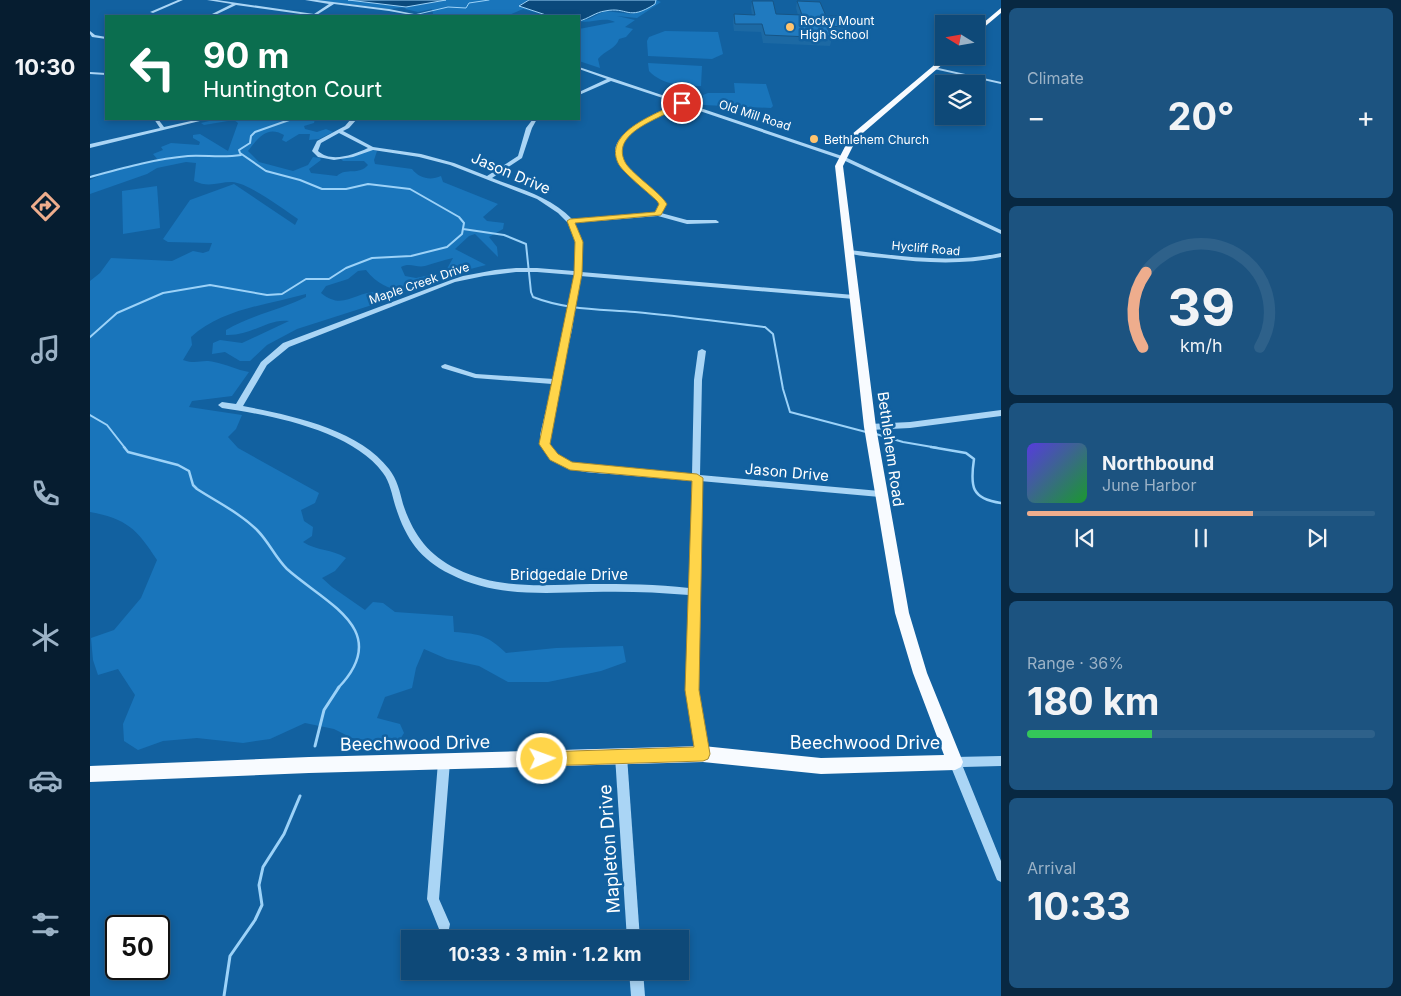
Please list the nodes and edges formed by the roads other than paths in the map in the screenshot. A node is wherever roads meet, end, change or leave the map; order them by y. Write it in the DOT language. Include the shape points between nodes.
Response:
graph roads {
  1 [pos="181,0"];
  2 [pos="209,0"];
  3 [pos="307,0"];
  4 [pos="333,3"];
  5 [pos="235,5"];
  6 [pos="1001,10"];
  7 [pos="152,12"];
  8 [pos="283,12"];
  9 [pos="212,15"];
  10 [pos="277,15"];
  11 [pos="306,15"];
  12 [pos="315,15"];
  13 [pos="418,15"];
  14 [pos="985,24"];
  15 [pos="90,32"];
  16 [pos="105,38"];
  17 [pos="939,65"];
  18 [pos="580,68"];
  19 [pos="936,68"];
  20 [pos="90,73"];
  21 [pos="105,74"];
  22 [pos="610,79"];
  23 [pos="1001,83"];
  24 [pos="580,94"];
  25 [pos="682,103"];
  26 [pos="157,120"];
  27 [pos="201,120"];
  28 [pos="353,120"];
  29 [pos="534,120"];
  30 [pos="163,129"];
  31 [pos="339,131"];
  32 [pos="90,146"];
  33 [pos="372,148"];
  34 [pos="843,158"];
  35 [pos="488,178"];
  36 [pos="658,214"];
  37 [pos="570,221"];
  38 [pos="716,222"];
  39 [pos="1001,232"];
  40 [pos="849,252"];
  41 [pos="1001,255"];
  42 [pos="578,274"];
  43 [pos="854,297"];
  44 [pos="702,352"];
  45 [pos="445,366"];
  46 [pos="556,382"];
  47 [pos="222,405"];
  48 [pos="238,407"];
  49 [pos="1000,415"];
  50 [pos="870,427"];
  51 [pos="697,478"];
  52 [pos="880,494"];
  53 [pos="694,592"];
  54 [pos="703,754"];
  55 [pos="621,756"];
  56 [pos="1001,761"];
  57 [pos="444,762"];
  58 [pos="955,762"];
  59 [pos="90,774"];
  60 [pos="1001,876"];
  61 [pos="444,924"];
  62 [pos="633,930"];
  63 [pos="637,980"];
  64 [pos="638,996"];
  1 -- 7 [label="street"];
  2 -- 5 [label="street"];
  3 -- 4 [label="street"];
  4 -- 12 [label="street"];
  4 -- 13 [label="street"];
  5 -- 8 [label="street"];
  5 -- 9 [label="street"];
  6 -- 14 [label="main road"];
  8 -- 10 [label="street"];
  8 -- 11 [label="street"];
  15 -- 16 [label="street"];
  17 -- 19 [label="main road, Bethlehem Road"];
  18 -- 22 [label="street, Old Mill Road"];
  19 -- 23 [label="street"];
  19 -- 34 [label="main road, Bethlehem Road" via="854,137"];
  20 -- 21 [label="street"];
  22 -- 24 [label="street"];
  22 -- 25 [label="street, Old Mill Road"];
  25 -- 34 [label="street, Old Mill Road"];
  25 -- 36 [label="street" via="631,130 622,138 619,148 622,163 663,204"];
  26 -- 30 [label="street"];
  27 -- 30 [label="street"];
  28 -- 31 [label="street, Jason Drive"];
  29 -- 35 [label="street" via="520,157"];
  30 -- 32 [label="street"];
  31 -- 33 [label="street, Jason Drive"];
  31 -- 33 [label="street, Jason Drive" via="319,142 317,154 346,157"];
  33 -- 35 [label="street, Jason Drive" via="434,158"];
  34 -- 39 [label="street, Old Mill Road"];
  34 -- 40 [label="main road, Bethlehem Road" via="839,166"];
  35 -- 37 [label="street, Jason Drive" via="545,201"];
  36 -- 37 [label="street"];
  36 -- 38 [label="street" via="687,222"];
  37 -- 42 [label="street, Jason Drive" via="579,242"];
  40 -- 41 [label="street, Hycliff Road" via="956,263"];
  40 -- 43 [label="main road, Bethlehem Road"];
  42 -- 43 [label="street, Maple Creek Drive"];
  42 -- 46 [label="street, Jason Drive"];
  42 -- 48 [label="street, Maple Creek Drive" via="525,270 465,278 302,338 269,357"];
  43 -- 50 [label="main road, Bethlehem Road"];
  44 -- 51 [label="street" via="698,380"];
  45 -- 46 [label="street" via="476,376"];
  46 -- 51 [label="street, Jason Drive" via="544,444 560,462 582,468"];
  47 -- 48 [label="street, Bridgedale Drive"];
  48 -- 53 [label="street, Bridgedale Drive" via="343,438 369,452 392,481 406,524 418,547 440,565 470,580 513,589 642,588"];
  49 -- 50 [label="street"];
  50 -- 52 [label="main road, Bethlehem Road"];
  51 -- 52 [label="street, Jason Drive"];
  51 -- 53 [label="street"];
  52 -- 58 [label="main road, Bethlehem Road" via="909,642"];
  53 -- 54 [label="street" via="692,690"];
  54 -- 55 [label="main road, Beechwood Drive"];
  54 -- 58 [label="main road, Beechwood Drive" via="821,766"];
  55 -- 57 [label="main road, Beechwood Drive"];
  55 -- 62 [label="street, Mapleton Drive"];
  56 -- 58 [label="street, Beechwood Drive"];
  57 -- 59 [label="main road, Beechwood Drive"];
  57 -- 61 [label="street" via="433,899"];
  58 -- 60 [label="street, Bethlehem Road"];
  63 -- 64 [label="street"];
}
